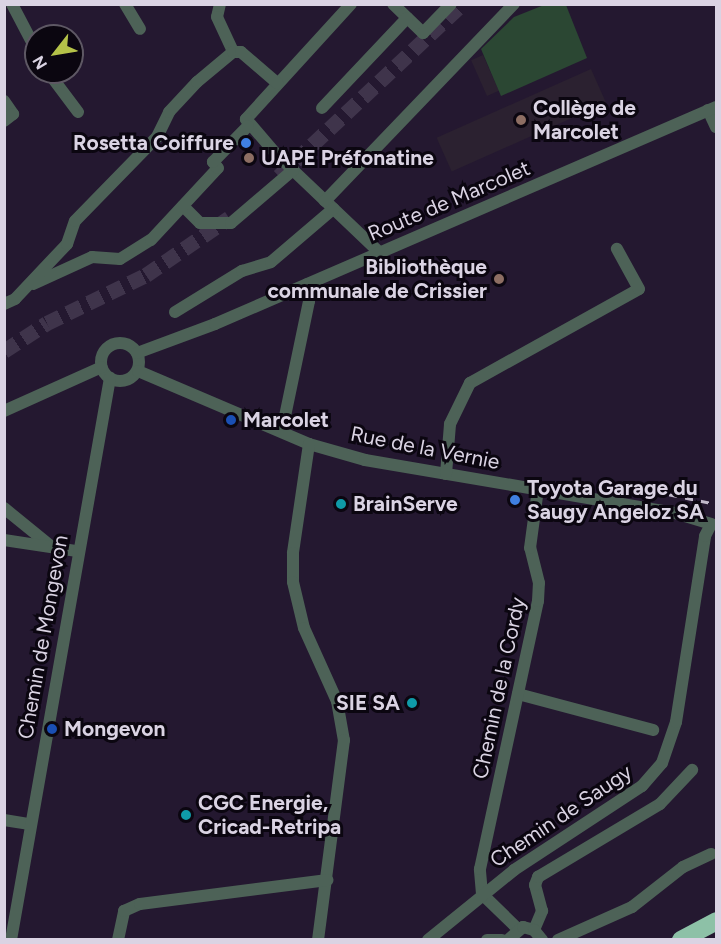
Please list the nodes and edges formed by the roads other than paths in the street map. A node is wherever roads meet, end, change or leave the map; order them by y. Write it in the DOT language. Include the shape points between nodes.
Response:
graph roads {
  1 [pos="12,4"];
  2 [pos="125,4"];
  3 [pos="220,4"];
  4 [pos="351,4"];
  5 [pos="393,4"];
  6 [pos="451,4"];
  7 [pos="514,4"];
  8 [pos="407,18"];
  9 [pos="24,27"];
  10 [pos="140,29"];
  11 [pos="233,52"];
  12 [pos="277,83"];
  13 [pos="57,84"];
  14 [pos="4,100"];
  15 [pos="322,108"];
  16 [pos="712,108"];
  17 [pos="78,112"];
  18 [pos="9,118"];
  19 [pos="248,126"];
  20 [pos="717,127"];
  21 [pos="292,170"];
  22 [pos="329,205"];
  23 [pos="183,206"];
  24 [pos="617,249"];
  25 [pos="379,252"];
  26 [pos="307,284"];
  27 [pos="27,286"];
  28 [pos="4,304"];
  29 [pos="174,312"];
  30 [pos="137,353"];
  31 [pos="102,367"];
  32 [pos="138,370"];
  33 [pos="110,378"];
  34 [pos="4,411"];
  35 [pos="284,421"];
  36 [pos="309,444"];
  37 [pos="446,474"];
  38 [pos="538,489"];
  39 [pos="4,508"];
  40 [pos="714,523"];
  41 [pos="4,540"];
  42 [pos="52,547"];
  43 [pos="77,551"];
  44 [pos="518,694"];
  45 [pos="652,730"];
  46 [pos="688,775"];
  47 [pos="4,820"];
  48 [pos="30,824"];
  49 [pos="711,854"];
  50 [pos="327,880"];
  51 [pos="482,894"];
  52 [pos="717,921"];
  53 [pos="518,929"];
  54 [pos="538,935"];
  55 [pos="686,937"];
  56 [pos="11,939"];
  57 [pos="118,939"];
  58 [pos="318,939"];
  59 [pos="428,939"];
  60 [pos="487,939"];
  61 [pos="502,939"];
  62 [pos="508,939"];
  63 [pos="558,939"];
  1 -- 9 [label="street"];
  2 -- 10 [label="street"];
  3 -- 11 [label="street" via="217,17"];
  4 -- 12 [label="street"];
  5 -- 8 [label="street"];
  6 -- 8 [label="street" via="423,33"];
  7 -- 22 [label="street"];
  8 -- 15 [label="street"];
  11 -- 12 [label="street" via="240,52"];
  11 -- 27 [label="street" via="196,82 169,112 157,136 75,221 67,243"];
  12 -- 19 [label="street" via="249,112"];
  13 -- 17 [label="street"];
  14 -- 18 [label="street"];
  16 -- 20 [label="street, Route de Marcolet"];
  16 -- 25 [label="street, Route de Marcolet"];
  19 -- 21 [label="street"];
  19 -- 23 [label="street" via="213,162 218,168"];
  21 -- 22 [label="street"];
  21 -- 23 [label="street" via="231,223 200,223"];
  22 -- 25 [label="street"];
  22 -- 29 [label="street" via="271,262 242,271"];
  23 -- 27 [label="street" via="151,240 120,258 92,257"];
  24 -- 37 [label="street" via="639,289 470,383 450,424"];
  25 -- 26 [label="street, Route de Marcolet"];
  26 -- 30 [label="street, Route de Marcolet"];
  26 -- 35 [label="street" via="309,301"];
  27 -- 28 [label="street"];
  30 -- 31 [label="street" via="128,344 116,343 103,355"];
  30 -- 32 [label="street"];
  31 -- 33 [label="street"];
  31 -- 34 [label="street"];
  32 -- 33 [label="street" via="122,381"];
  32 -- 36 [label="street, Rue de la Vernie"];
  33 -- 43 [label="street, Chemin de Mongevon"];
  36 -- 37 [label="street, Rue de la Vernie" via="365,460"];
  36 -- 50 [label="street" via="292,553 294,593 304,628 337,701 344,740"];
  37 -- 38 [label="street, Rue de la Vernie"];
  38 -- 40 [label="street, Rue de la Vernie"];
  38 -- 44 [label="street, Chemin de la Cordy" via="530,548 540,588"];
  39 -- 42 [label="street"];
  40 -- 51 [label="street, Chemin de Saugy" via="705,536 676,722 662,763 642,786"];
  41 -- 42 [label="street"];
  42 -- 43 [label="street"];
  43 -- 48 [label="street, Chemin de Mongevon"];
  44 -- 45 [label="street"];
  44 -- 51 [label="street, Chemin de la Cordy" via="480,869"];
  46 -- 54 [label="street" via="660,804 538,877 535,885 542,911"];
  47 -- 48 [label="street"];
  48 -- 56 [label="street, Chemin de Mongevon"];
  49 -- 63 [label="street" via="679,870 640,903"];
  50 -- 57 [label="street" via="140,904 124,911"];
  50 -- 58 [label="street"];
  51 -- 53 [label="street"];
  51 -- 59 [label="street, Chemin de Saugy"];
  52 -- 55 [label="highway"];
  53 -- 54 [label="street"];
  53 -- 62 [label="street"];
  60 -- 61 [label="street"];
}
